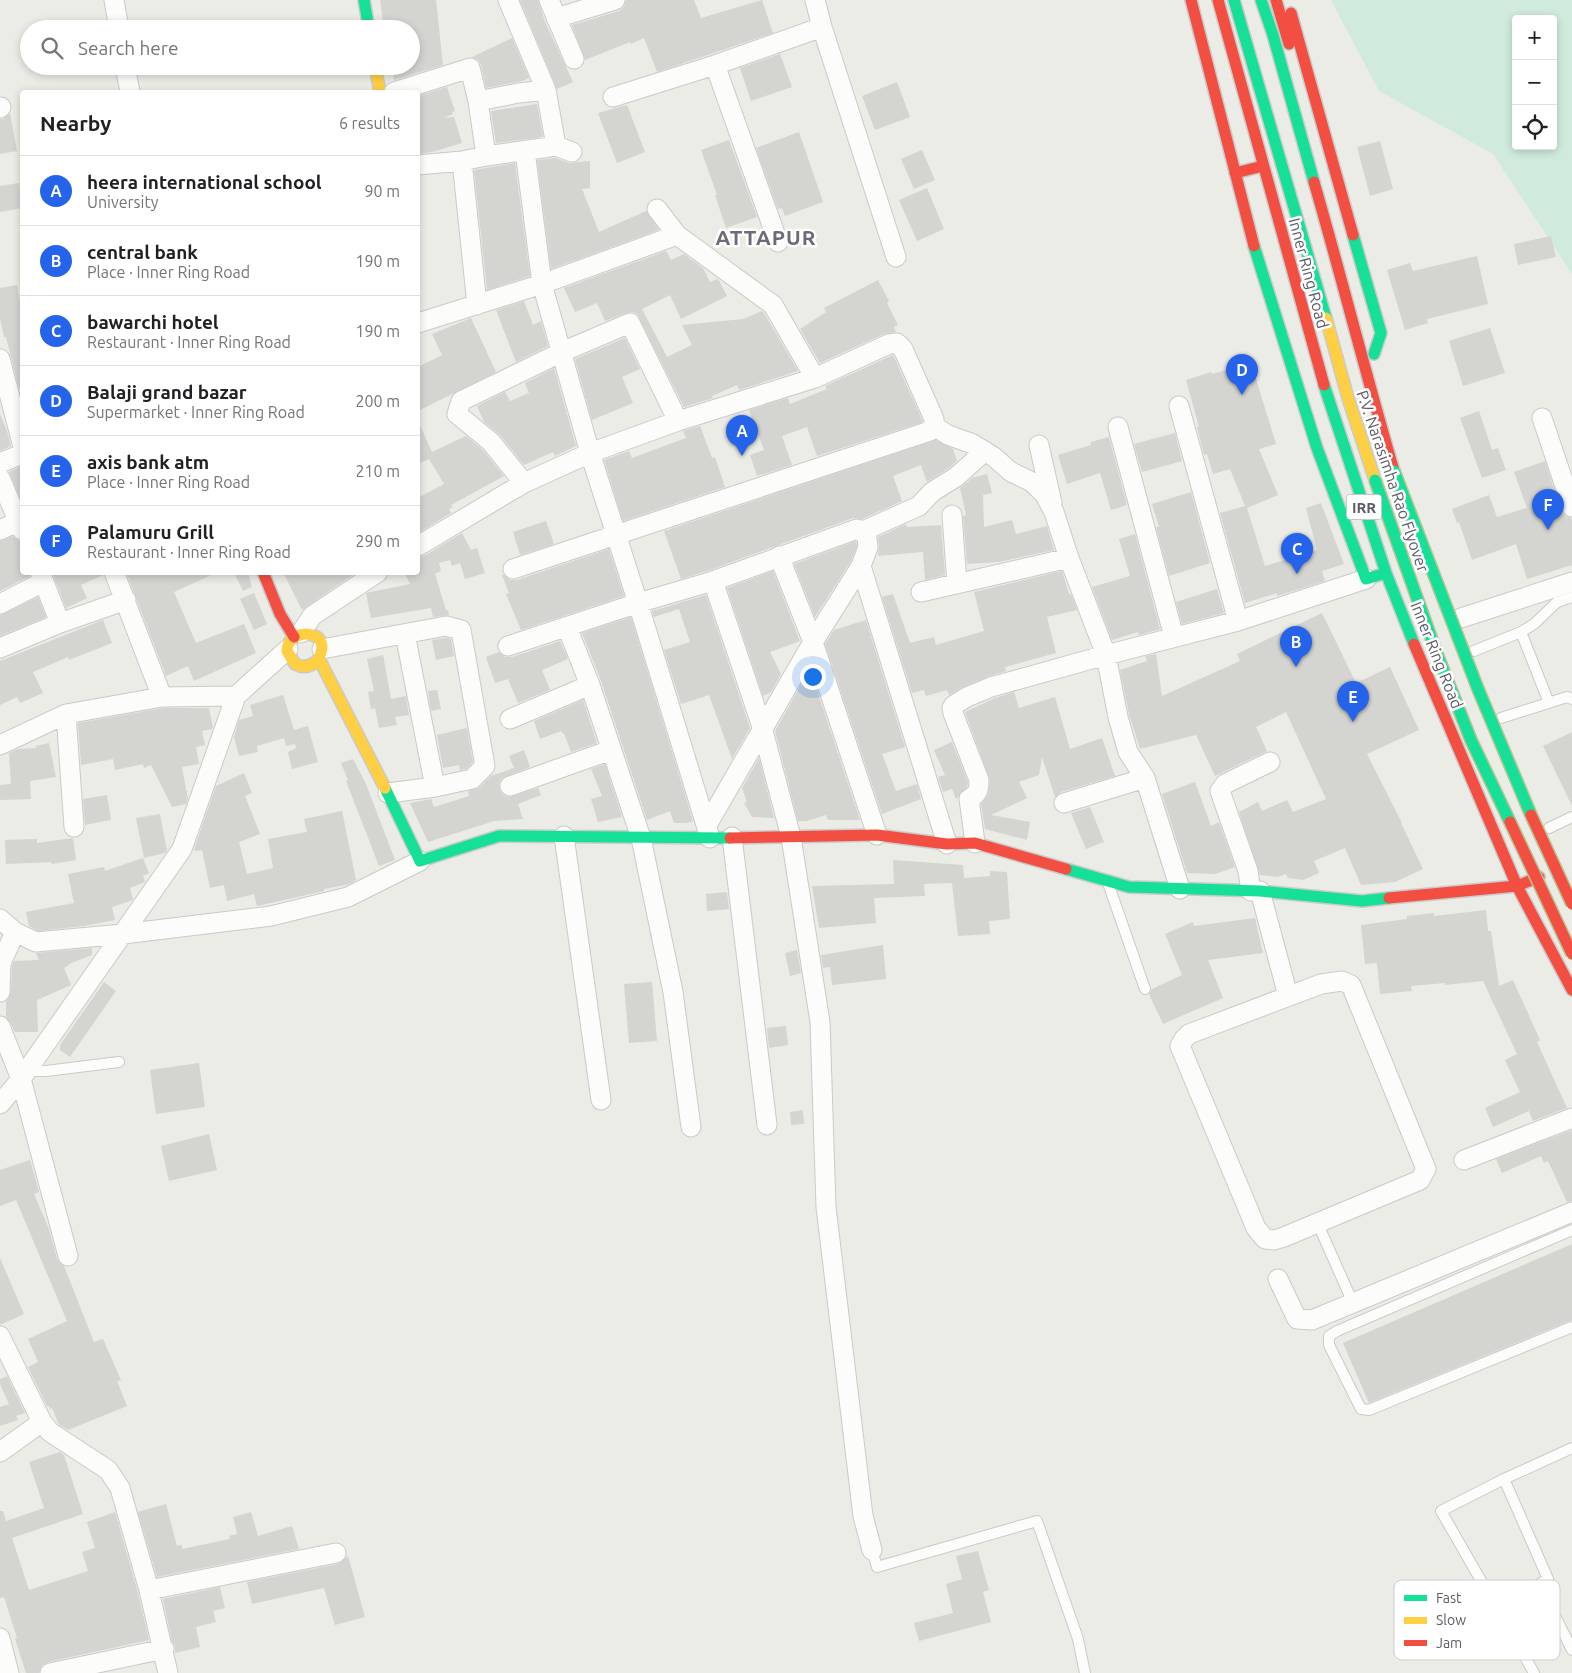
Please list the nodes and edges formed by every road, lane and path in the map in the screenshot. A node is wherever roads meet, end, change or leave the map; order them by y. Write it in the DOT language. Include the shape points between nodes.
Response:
graph roads {
  1 [pos="114,0"];
  2 [pos="364,0"];
  3 [pos="508,0"];
  4 [pos="549,0"];
  5 [pos="615,0"];
  6 [pos="815,0"];
  7 [pos="1191,0"];
  8 [pos="1218,0"];
  9 [pos="1234,0"];
  10 [pos="1261,0"];
  11 [pos="1276,0"];
  12 [pos="1287,0"];
  13 [pos="556,18"];
  14 [pos="117,20"];
  15 [pos="367,20"];
  16 [pos="822,27"];
  17 [pos="574,58"];
  18 [pos="716,65"];
  19 [pos="127,75"];
  20 [pos="377,75"];
  21 [pos="130,90"];
  22 [pos="380,90"];
  23 [pos="400,90"];
  24 [pos="546,90"];
  25 [pos="613,97"];
  26 [pos="478,102"];
  27 [pos="525,151"];
  28 [pos="486,156"];
  29 [pos="462,161"];
  30 [pos="420,165"];
  31 [pos="1263,166"];
  32 [pos="1235,173"];
  33 [pos="658,209"];
  34 [pos="677,235"];
  35 [pos="778,242"];
  36 [pos="896,257"];
  37 [pos="542,284"];
  38 [pos="477,305"];
  39 [pos="420,322"];
  40 [pos="562,352"];
  41 [pos="0,359"];
  42 [pos="815,378"];
  43 [pos="1386,399"];
  44 [pos="1179,406"];
  45 [pos="1542,418"];
  46 [pos="678,421"];
  47 [pos="934,426"];
  48 [pos="1118,427"];
  49 [pos="20,435"];
  50 [pos="1039,445"];
  51 [pos="985,451"];
  52 [pos="590,454"];
  53 [pos="20,455"];
  54 [pos="1402,458"];
  55 [pos="0,462"];
  56 [pos="0,478"];
  57 [pos="524,484"];
  58 [pos="1572,507"];
  59 [pos="1054,512"];
  60 [pos="952,515"];
  61 [pos="1425,519"];
  62 [pos="20,523"];
  63 [pos="20,525"];
  64 [pos="0,530"];
  65 [pos="863,531"];
  66 [pos="616,535"];
  67 [pos="420,545"];
  68 [pos="779,556"];
  69 [pos="1069,558"];
  70 [pos="861,566"];
  71 [pos="513,569"];
  72 [pos="1386,573"];
  73 [pos="115,575"];
  74 [pos="264,575"];
  75 [pos="374,575"];
  76 [pos="42,577"];
  77 [pos="1366,579"];
  78 [pos="713,581"];
  79 [pos="1572,582"];
  80 [pos="957,584"];
  81 [pos="921,592"];
  82 [pos="1572,597"];
  83 [pos="126,600"];
  84 [pos="638,603"];
  85 [pos="0,604"];
  86 [pos="1461,618"];
  87 [pos="1238,621"];
  88 [pos="60,623"];
  89 [pos="567,627"];
  90 [pos="1521,632"];
  91 [pos="406,634"];
  92 [pos="1174,637"];
  93 [pos="294,640"];
  94 [pos="813,642"];
  95 [pos="508,646"];
  96 [pos="0,648"];
  97 [pos="1474,651"];
  98 [pos="320,654"];
  99 [pos="1106,655"];
  100 [pos="590,685"];
  101 [pos="236,696"];
  102 [pos="162,697"];
  103 [pos="1572,699"];
  104 [pos="1549,703"];
  105 [pos="66,714"];
  106 [pos="1501,718"];
  107 [pos="510,719"];
  108 [pos="762,727"];
  109 [pos="0,745"];
  110 [pos="611,750"];
  111 [pos="1270,762"];
  112 [pos="1145,778"];
  113 [pos="510,786"];
  114 [pos="435,787"];
  115 [pos="388,792"];
  116 [pos="1064,803"];
  117 [pos="1572,817"];
  118 [pos="74,827"];
  119 [pos="1549,828"];
  120 [pos="708,832"];
  121 [pos="877,835"];
  122 [pos="564,836"];
  123 [pos="732,837"];
  124 [pos="791,837"];
  125 [pos="641,838"];
  126 [pos="974,843"];
  127 [pos="947,844"];
  128 [pos="420,861"];
  129 [pos="1566,865"];
  130 [pos="1572,878"];
  131 [pos="1107,880"];
  132 [pos="1518,886"];
  133 [pos="1180,889"];
  134 [pos="1255,891"];
  135 [pos="1572,904"];
  136 [pos="0,920"];
  137 [pos="15,932"];
  138 [pos="123,934"];
  139 [pos="1572,954"];
  140 [pos="1,963"];
  141 [pos="1145,989"];
  142 [pos="1572,990"];
  143 [pos="0,992"];
  144 [pos="1288,996"];
  145 [pos="0,1026"];
  146 [pos="119,1062"];
  147 [pos="24,1075"];
  148 [pos="600,1100"];
  149 [pos="0,1104"];
  150 [pos="1572,1118"];
  151 [pos="768,1125"];
  152 [pos="691,1127"];
  153 [pos="1464,1160"];
  154 [pos="1572,1212"];
  155 [pos="1572,1230"];
  156 [pos="1321,1231"];
  157 [pos="68,1256"];
  158 [pos="1278,1279"];
  159 [pos="1353,1303"];
  160 [pos="1572,1326"];
  161 [pos="0,1336"];
  162 [pos="42,1422"];
  163 [pos="1572,1448"];
  164 [pos="0,1452"];
  165 [pos="1504,1479"];
  166 [pos="872,1550"];
  167 [pos="336,1552"];
  168 [pos="1481,1580"];
  169 [pos="1546,1580"];
  170 [pos="149,1590"];
  171 [pos="1560,1626"];
  172 [pos="0,1638"];
  173 [pos="164,1649"];
  174 [pos="1572,1650"];
  175 [pos="1527,1660"];
  176 [pos="102,1668"];
  177 [pos="9,1673"];
  178 [pos="50,1673"];
  179 [pos="168,1673"];
  180 [pos="1084,1673"];
  181 [pos="1534,1673"];
  1 -- 14 [label="street"];
  2 -- 15 [label="main road"];
  3 -- 24 [label="street"];
  4 -- 13 [label="street"];
  5 -- 13 [label="street"];
  6 -- 16 [label="street"];
  7 -- 32 [label="main road"];
  8 -- 31 [label="main road, Inner Ring Road / IRR"];
  9 -- 139 [label="main road, P.V. Narasimha Rao Flyover, bridge" via="1348,398 1403,563 1471,740"];
  10 -- 135 [label="main road, P.V. Narasimha Rao Flyover, bridge" via="1394,471 1458,642"];
  11 -- 12 [label="main road" via="1375,359 1381,332"];
  13 -- 17 [label="street"];
  16 -- 18 [label="street"];
  16 -- 36 [label="street"];
  18 -- 25 [label="street"];
  18 -- 35 [label="street"];
  19 -- 21 [label="street"];
  20 -- 22 [label="main road"];
  23 -- 26 [label="street" via="470,68"];
  24 -- 26 [label="street"];
  24 -- 27 [label="street" via="564,149"];
  26 -- 28 [label="street"];
  27 -- 28 [label="street"];
  27 -- 37 [label="street"];
  28 -- 29 [label="street"];
  29 -- 30 [label="street"];
  29 -- 38 [label="street"];
  31 -- 32 [label="main road"];
  31 -- 72 [label="main road, Inner Ring Road / IRR" via="1326,394"];
  32 -- 77 [label="main road" via="1317,448"];
  33 -- 34 [label="street"];
  34 -- 37 [label="street"];
  34 -- 42 [label="street" via="773,305"];
  37 -- 38 [label="street"];
  37 -- 40 [label="street"];
  38 -- 39 [label="street"];
  40 -- 46 [label="street" via="630,323"];
  40 -- 52 [label="street"];
  40 -- 57 [label="street" via="461,401 457,414 491,442"];
  41 -- 49 [label="street"];
  42 -- 46 [label="street"];
  42 -- 47 [label="street" via="889,344 898,343 934,419"];
  43 -- 54 [label="main road"];
  44 -- 87 [label="street"];
  45 -- 58 [label="street"];
  46 -- 52 [label="street"];
  47 -- 51 [label="street"];
  47 -- 66 [label="street" via="930,431"];
  48 -- 92 [label="street"];
  50 -- 59 [label="street"];
  51 -- 59 [label="street" via="1011,472 1032,482 1045,495"];
  51 -- 65 [label="street" via="919,506"];
  52 -- 57 [label="street"];
  52 -- 66 [label="street"];
  53 -- 55 [label="street"];
  56 -- 62 [label="street"];
  57 -- 67 [label="street"];
  59 -- 69 [label="street"];
  60 -- 80 [label="street"];
  61 -- 86 [label="main road"];
  63 -- 64 [label="street"];
  65 -- 68 [label="street" via="857,529"];
  65 -- 70 [label="street" via="868,548"];
  66 -- 71 [label="street"];
  66 -- 84 [label="street"];
  68 -- 78 [label="street"];
  68 -- 94 [label="street"];
  69 -- 80 [label="street"];
  69 -- 99 [label="street"];
  70 -- 94 [label="street"];
  70 -- 127 [label="street"];
  72 -- 77 [label="main road"];
  72 -- 132 [label="main road, Inner Ring Road / IRR"];
  73 -- 83 [label="street"];
  74 -- 93 [label="main road"];
  75 -- 93 [label="street" via="312,616"];
  76 -- 85 [label="street"];
  76 -- 88 [label="street"];
  77 -- 87 [label="street"];
  78 -- 84 [label="street"];
  78 -- 108 [label="street"];
  79 -- 86 [label="street"];
  80 -- 81 [label="street"];
  82 -- 90 [label="lane" via="1557,602"];
  83 -- 88 [label="street"];
  83 -- 102 [label="street"];
  84 -- 89 [label="street"];
  84 -- 120 [label="street"];
  86 -- 97 [label="main road"];
  87 -- 92 [label="street"];
  88 -- 96 [label="street"];
  89 -- 95 [label="street"];
  89 -- 100 [label="street"];
  90 -- 97 [label="lane"];
  90 -- 104 [label="lane"];
  91 -- 98 [label="street"];
  91 -- 114 [label="street"];
  91 -- 114 [label="street" via="446,626 461,630 485,766 472,779"];
  92 -- 99 [label="street"];
  93 -- 98 [label="main road" via="307,633 317,638"];
  93 -- 98 [label="main road" via="291,660 300,666 310,666"];
  93 -- 101 [label="street"];
  94 -- 108 [label="street"];
  94 -- 121 [label="street"];
  97 -- 106 [label="main road"];
  98 -- 115 [label="main road"];
  99 -- 112 [label="street" via="1128,752"];
  99 -- 126 [label="street" via="991,687 954,705 953,713 979,780 979,790 969,798"];
  100 -- 107 [label="street"];
  100 -- 110 [label="street"];
  101 -- 102 [label="street"];
  101 -- 138 [label="street" via="182,849"];
  102 -- 105 [label="street"];
  103 -- 104 [label="lane" via="1568,697"];
  104 -- 106 [label="lane"];
  105 -- 109 [label="street"];
  105 -- 118 [label="street"];
  106 -- 119 [label="main road"];
  108 -- 120 [label="street"];
  108 -- 124 [label="street"];
  110 -- 113 [label="street"];
  110 -- 125 [label="street"];
  111 -- 134 [label="street" via="1225,784 1220,791"];
  112 -- 116 [label="street"];
  112 -- 133 [label="street"];
  114 -- 115 [label="street"];
  115 -- 128 [label="main road"];
  117 -- 119 [label="lane"];
  119 -- 129 [label="main road"];
  120 -- 123 [label="main road"];
  120 -- 125 [label="main road"];
  121 -- 124 [label="main road"];
  121 -- 127 [label="main road"];
  122 -- 125 [label="main road"];
  122 -- 128 [label="main road" via="499,836"];
  122 -- 148 [label="street"];
  123 -- 124 [label="main road"];
  123 -- 151 [label="street"];
  124 -- 166 [label="street" via="820,1022 826,1207 863,1516"];
  125 -- 152 [label="street" via="674,992"];
  126 -- 127 [label="main road"];
  126 -- 131 [label="main road"];
  128 -- 138 [label="street" via="348,897 290,912"];
  129 -- 130 [label="main road"];
  129 -- 132 [label="main road"];
  131 -- 133 [label="main road" via="1129,887"];
  131 -- 141 [label="lane"];
  132 -- 134 [label="main road" via="1362,901"];
  132 -- 142 [label="main road, Inner Ring Road / IRR"];
  133 -- 134 [label="main road"];
  134 -- 144 [label="street"];
  136 -- 137 [label="street"];
  137 -- 138 [label="street" via="36,942"];
  137 -- 140 [label="street"];
  138 -- 147 [label="street"];
  140 -- 143 [label="street"];
  144 -- 144 [label="street" via="1189,1034 1180,1046 1256,1228 1266,1239 1274,1240 1420,1180 1426,1169 1351,985 1342,981 1328,983"];
  145 -- 147 [label="street"];
  146 -- 147 [label="lane"];
  147 -- 149 [label="street"];
  147 -- 157 [label="street"];
  150 -- 153 [label="street"];
  154 -- 159 [label="street"];
  155 -- 160 [label="lane" via="1337,1331 1329,1336 1329,1345 1361,1409 1369,1410"];
  156 -- 159 [label="lane"];
  158 -- 159 [label="street" via="1297,1319 1312,1320"];
  161 -- 162 [label="street"];
  162 -- 164 [label="street"];
  162 -- 170 [label="street" via="50,1432 108,1470 120,1488"];
  163 -- 165 [label="lane"];
  165 -- 168 [label="lane" via="1441,1511"];
  165 -- 169 [label="lane"];
  166 -- 180 [label="lane" via="876,1567 1037,1521 1078,1639"];
  167 -- 170 [label="street"];
  170 -- 173 [label="street"];
  171 -- 174 [label="lane"];
  172 -- 177 [label="street"];
  173 -- 176 [label="street"];
  173 -- 179 [label="street"];
  175 -- 181 [label="lane"];
  176 -- 178 [label="street"];
}
